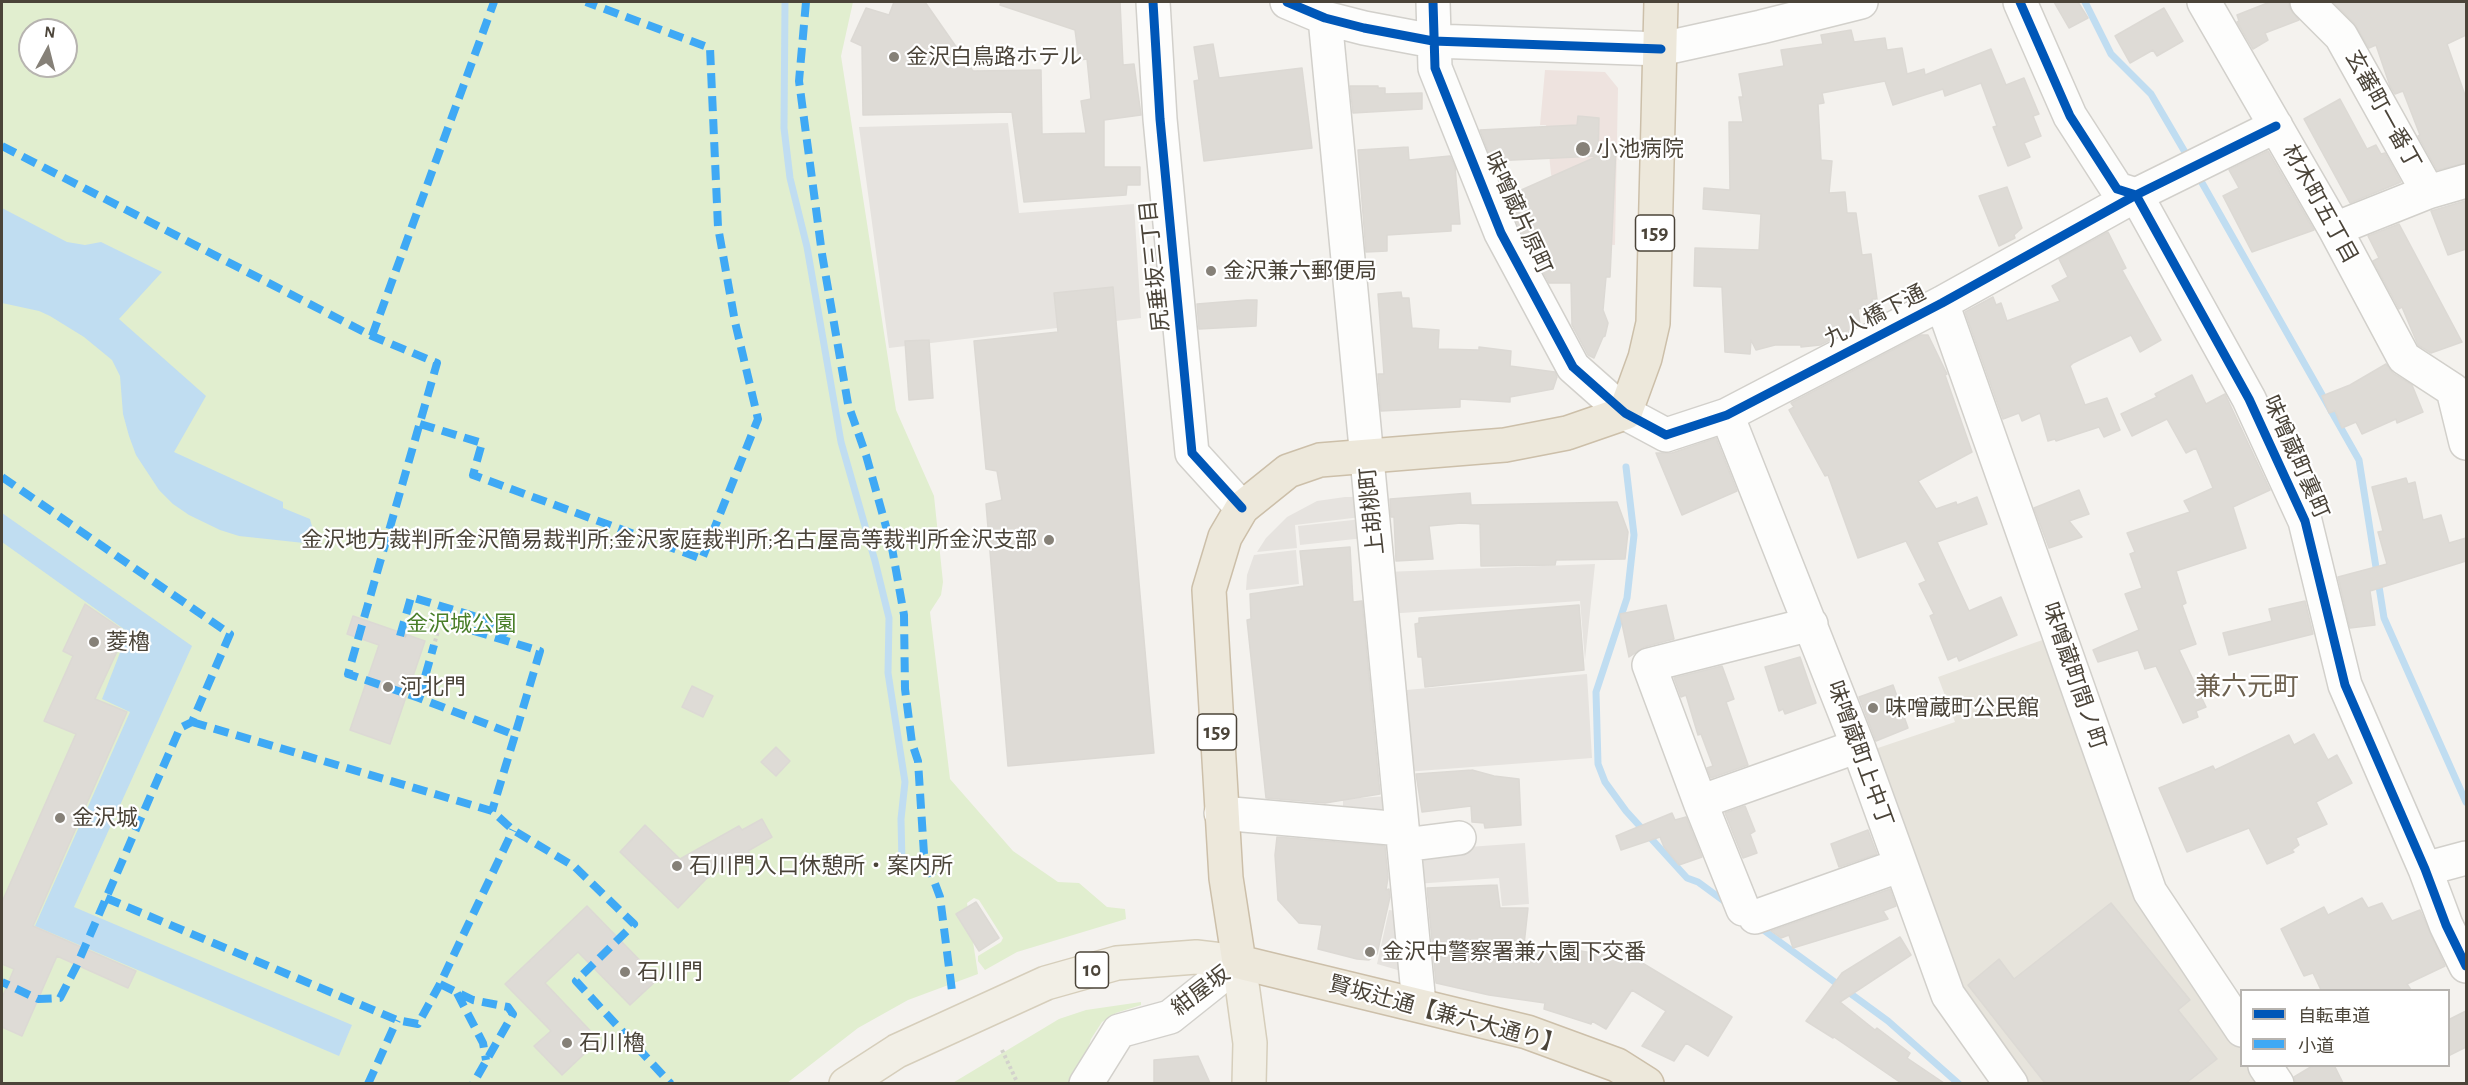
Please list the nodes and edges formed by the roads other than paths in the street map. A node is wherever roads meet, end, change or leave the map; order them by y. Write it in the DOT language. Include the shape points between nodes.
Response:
graph roads {
  1 [pos="1153,2"];
  2 [pos="1287,2"];
  3 [pos="1433,2"];
  4 [pos="1661,2"];
  5 [pos="1861,2"];
  6 [pos="2020,2"];
  7 [pos="2204,2"];
  8 [pos="2307,2"];
  9 [pos="1364,15"];
  10 [pos="1325,18"];
  11 [pos="1433,41"];
  12 [pos="1661,49"];
  13 [pos="2276,126"];
  14 [pos="2466,182"];
  15 [pos="2428,192"];
  16 [pos="2136,195"];
  17 [pos="2335,229"];
  18 [pos="1942,303"];
  19 [pos="1625,412"];
  20 [pos="1727,415"];
  21 [pos="2466,442"];
  22 [pos="1366,458"];
  23 [pos="1242,508"];
  24 [pos="1811,624"];
  25 [pos="1858,746"];
  26 [pos="1700,802"];
  27 [pos="1221,813"];
  28 [pos="1403,837"];
  29 [pos="1459,838"];
  30 [pos="2466,858"];
  31 [pos="1901,866"];
  32 [pos="2425,869"];
  33 [pos="1239,962"];
  34 [pos="2466,966"];
  35 [pos="1419,1004"];
  36 [pos="2240,1028"];
  37 [pos="2266,1067"];
  38 [pos="846,1083"];
  39 [pos="1086,1083"];
  40 [pos="1249,1083"];
  41 [pos="1647,1083"];
  42 [pos="2011,1083"];
  43 [pos="2277,1083"];
  1 -- 23 [label="street, 尻垂坂三丁目" via="1160,119 1192,453"];
  2 -- 10 [label="street"];
  3 -- 11 [label="street, 味噌蔵片原町"];
  4 -- 12 [label="highway, 159"];
  5 -- 12 [label="street"];
  6 -- 16 [label="street" via="2070,116 2117,189"];
  7 -- 13 [label="street, 材木町五丁目"];
  8 -- 15 [label="street, 玄蕃町一番丁" via="2342,36"];
  9 -- 10 [label="street"];
  9 -- 11 [label="street"];
  10 -- 22 [label="street, 上胡桃町"];
  11 -- 12 [label="street"];
  11 -- 19 [label="street, 味噌蔵片原町" via="1435,68 1501,233 1573,366"];
  12 -- 19 [label="highway, 159" via="1653,323"];
  13 -- 16 [label="street, 九人橋下通"];
  13 -- 17 [label="street, 材木町五丁目"];
  14 -- 15 [label="street, 玄蕃町一番丁"];
  15 -- 17 [label="street"];
  16 -- 18 [label="street, 九人橋下通"];
  16 -- 32 [label="street, 味噌蔵町裏町" via="2249,399 2305,521 2345,685"];
  17 -- 21 [label="street, 材木町五丁目" via="2404,358 2452,390"];
  18 -- 20 [label="street, 九人橋下通"];
  18 -- 36 [label="street, 味噌蔵町間ノ町" via="2150,892"];
  19 -- 20 [label="street, 九人橋下通" via="1666,435"];
  19 -- 22 [label="highway, 159" via="1567,433 1505,445"];
  20 -- 24 [label="street, 味噌蔵町上中丁"];
  22 -- 23 [label="highway, 159" via="1320,460 1288,471"];
  22 -- 28 [label="street, 上胡桃町"];
  23 -- 27 [label="highway, 159" via="1225,537 1209,590"];
  24 -- 25 [label="street, 味噌蔵町上中丁"];
  24 -- 26 [label="street" via="1649,665"];
  25 -- 26 [label="street"];
  25 -- 31 [label="street, 味噌蔵町上中丁"];
  26 -- 31 [label="street" via="1749,913"];
  27 -- 28 [label="street"];
  27 -- 33 [label="highway, 159"];
  28 -- 29 [label="street"];
  28 -- 35 [label="street, 上胡桃町"];
  30 -- 32 [label="street"];
  31 -- 42 [label="street, 味噌蔵町上中丁" via="1948,995"];
  32 -- 34 [label="street, 味噌蔵町裏町"];
  33 -- 35 [label="highway, 賢坂辻通【兼六大通り】"];
  33 -- 38 [label="main road, 10" via="1196,957 1117,963 1046,982 897,1051"];
  33 -- 39 [label="street, 紺屋坂" via="1170,1017 1119,1031"];
  33 -- 40 [label="main road" via="1250,1043"];
  35 -- 41 [label="highway, 賢坂辻通【兼六大通り】" via="1527,1032 1617,1065"];
  37 -- 43 [label="street"];
}
